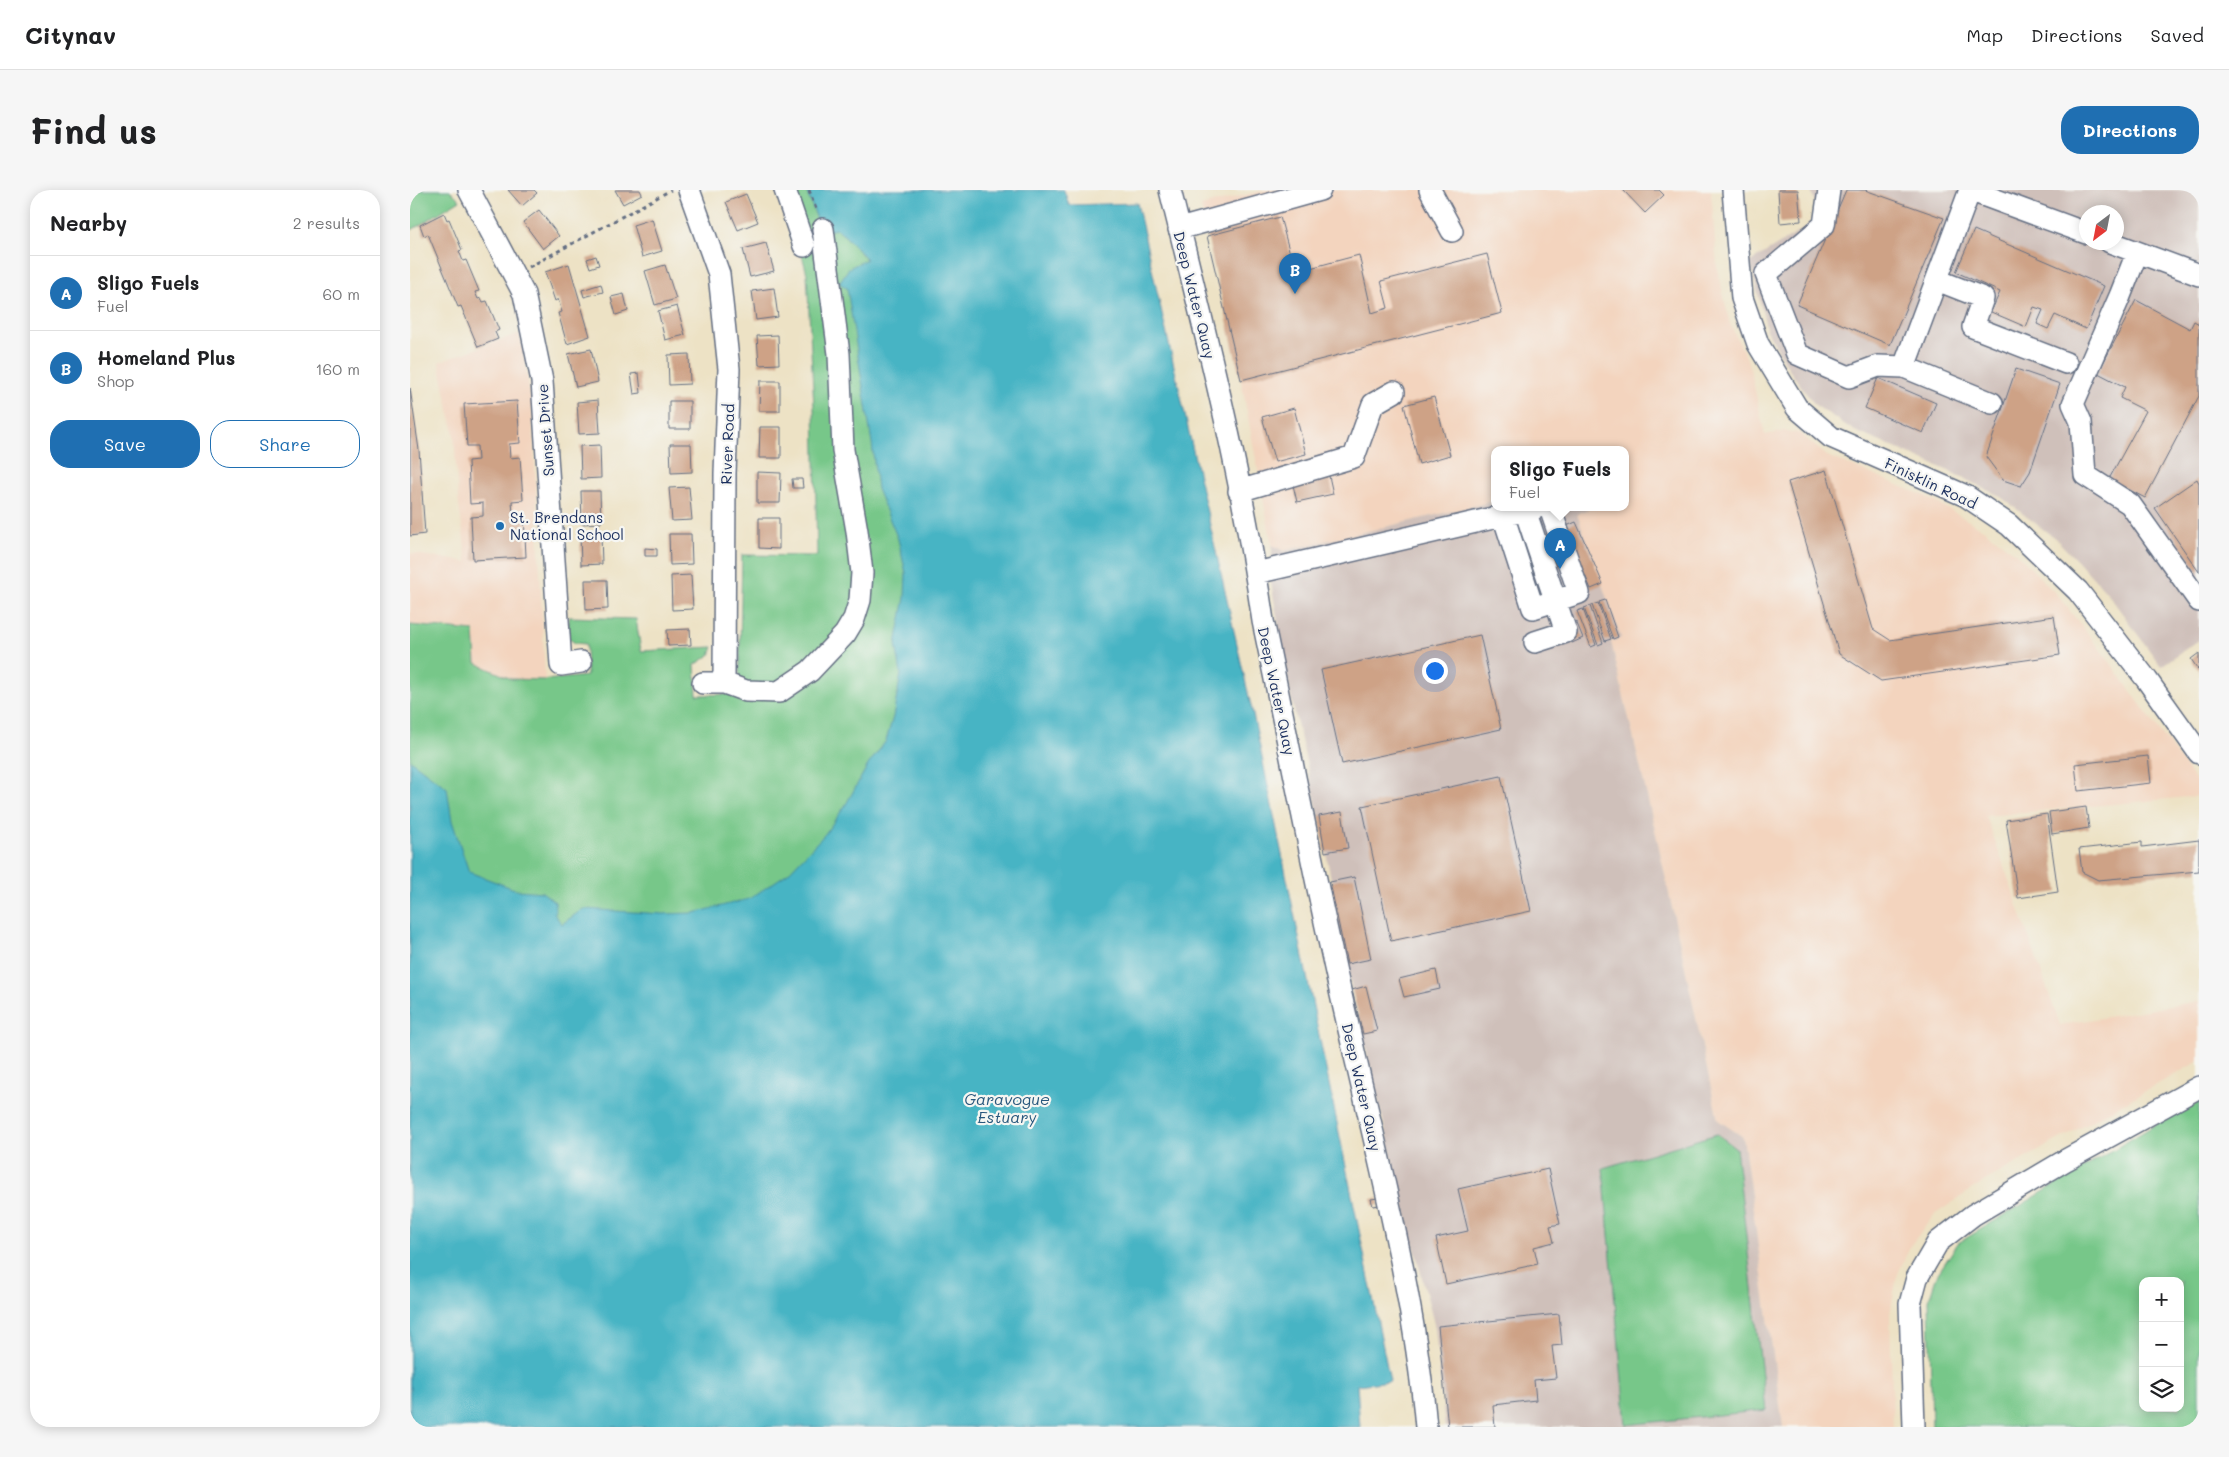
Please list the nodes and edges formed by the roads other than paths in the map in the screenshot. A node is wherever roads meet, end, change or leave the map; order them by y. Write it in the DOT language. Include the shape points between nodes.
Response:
graph roads {
  1 [pos="469,190"];
  2 [pos="689,190"];
  3 [pos="785,190"];
  4 [pos="1170,190"];
  5 [pos="1320,190"];
  6 [pos="1430,190"];
  7 [pos="1733,190"];
  8 [pos="1829,190"];
  9 [pos="1970,190"];
  10 [pos="823,229"];
  11 [pos="1179,229"];
  12 [pos="1452,231"];
  13 [pos="2079,231"];
  14 [pos="804,246"];
  15 [pos="2124,248"];
  16 [pos="2137,253"];
  17 [pos="2199,276"];
  18 [pos="1937,280"];
  19 [pos="2066,363"];
  20 [pos="1904,367"];
  21 [pos="1394,392"];
  22 [pos="1992,403"];
  23 [pos="1239,491"];
  24 [pos="1521,511"];
  25 [pos="1531,511"];
  26 [pos="1551,511"];
  27 [pos="1503,515"];
  28 [pos="1256,574"];
  29 [pos="1556,601"];
  30 [pos="2199,601"];
  31 [pos="1536,642"];
  32 [pos="581,662"];
  33 [pos="703,683"];
  34 [pos="724,683"];
  35 [pos="2199,753"];
  36 [pos="2199,1087"];
  37 [pos="1426,1427"];
  38 [pos="1914,1427"];
  1 -- 32 [label="street, Sunset Drive" via="524,294 542,381 560,665"];
  2 -- 34 [label="street, River Road" via="719,274 729,369"];
  3 -- 14 [label="street"];
  4 -- 11 [label="street, Deep Water Quay"];
  5 -- 11 [label="street"];
  6 -- 12 [label="street"];
  7 -- 35 [label="street, Finisklin Road" via="1742,298 1758,344 1798,408 1832,438 1966,496 2008,525 2078,591"];
  8 -- 20 [label="street" via="1824,226 1766,274 1797,354 1849,378 1878,366"];
  9 -- 13 [label="street"];
  9 -- 18 [label="street"];
  10 -- 34 [label="street" via="839,354 843,450 862,573 860,600 845,634 810,671 779,692 746,691"];
  11 -- 23 [label="street, Deep Water Quay"];
  15 -- 16 [label="street"];
  16 -- 17 [label="street"];
  16 -- 30 [label="street" via="2073,404 2081,422 2085,475 2130,504"];
  18 -- 19 [label="street" via="1983,298 1973,327"];
  18 -- 20 [label="street"];
  20 -- 22 [label="street"];
  21 -- 23 [label="street" via="1373,404 1354,457"];
  23 -- 28 [label="street, Deep Water Quay"];
  24 -- 27 [label="street"];
  25 -- 29 [label="street"];
  26 -- 29 [label="street" via="1579,593"];
  27 -- 28 [label="street"];
  27 -- 29 [label="street" via="1533,608"];
  28 -- 37 [label="street, Deep Water Quay" via="1346,1021 1387,1192 1424,1397"];
  29 -- 31 [label="street" via="1566,632"];
  33 -- 34 [label="street"];
  36 -- 38 [label="street" via="1973,1215 1938,1242 1917,1278 1910,1304"];
}
